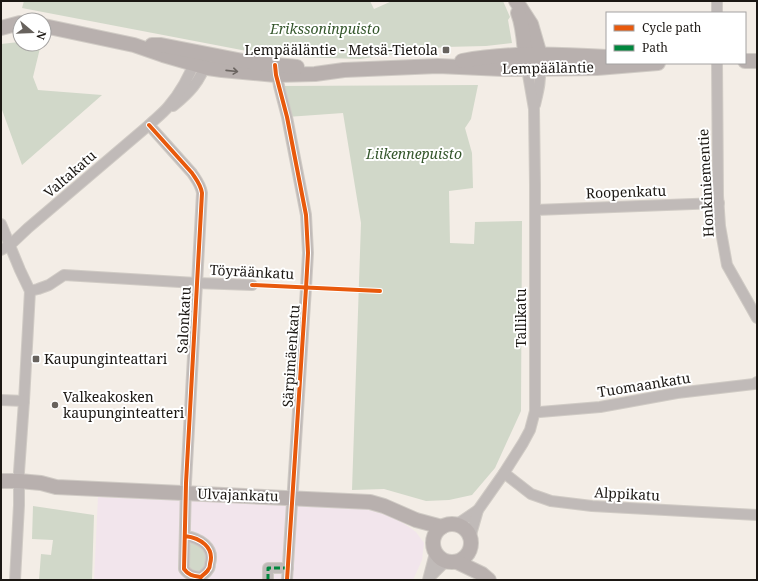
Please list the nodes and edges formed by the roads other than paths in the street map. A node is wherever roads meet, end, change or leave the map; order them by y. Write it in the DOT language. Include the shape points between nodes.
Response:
graph roads {
  1 [pos="515,1"];
  2 [pos="717,1"];
  3 [pos="717,12"];
  4 [pos="1,20"];
  5 [pos="12,21"];
  6 [pos="12,25"];
  7 [pos="1,28"];
  8 [pos="52,28"];
  9 [pos="525,55"];
  10 [pos="606,57"];
  11 [pos="201,59"];
  12 [pos="746,61"];
  13 [pos="757,61"];
  14 [pos="535,64"];
  15 [pos="646,64"];
  16 [pos="717,64"];
  17 [pos="438,66"];
  18 [pos="276,70"];
  19 [pos="153,121"];
  20 [pos="719,203"];
  21 [pos="535,210"];
  22 [pos="1,224"];
  23 [pos="6,247"];
  24 [pos="196,283"];
  25 [pos="252,285"];
  26 [pos="30,291"];
  27 [pos="757,318"];
  28 [pos="757,382"];
  29 [pos="1,400"];
  30 [pos="24,401"];
  31 [pos="535,411"];
  32 [pos="504,473"];
  33 [pos="1,481"];
  34 [pos="19,486"];
  35 [pos="1,489"];
  36 [pos="186,493"];
  37 [pos="292,498"];
  38 [pos="478,510"];
  39 [pos="757,515"];
  40 [pos="416,520"];
  41 [pos="456,524"];
  42 [pos="442,527"];
  43 [pos="185,536"];
  44 [pos="470,543"];
  45 [pos="443,555"];
  46 [pos="288,568"];
  47 [pos="485,577"];
  48 [pos="429,579"];
  49 [pos="15,580"];
  50 [pos="268,580"];
  51 [pos="287,580"];
  1 -- 9 [label="main road"];
  1 -- 14 [label="main road" via="531,24"];
  2 -- 3 [label="street"];
  4 -- 5 [label="main road"];
  6 -- 7 [label="main road"];
  8 -- 11 [label="main road, Lempääläntie" via="134,45 161,45"];
  9 -- 14 [label="main road"];
  9 -- 17 [label="main road, Lempääläntie" via="490,56"];
  10 -- 14 [label="main road, Lempääläntie" via="579,55"];
  11 -- 18 [label="main road, Lempääläntie" via="222,70"];
  11 -- 19 [label="street, Valtakatu" via="168,108"];
  12 -- 13 [label="main road"];
  14 -- 15 [label="main road, Lempääläntie" via="597,68"];
  14 -- 17 [label="main road, Lempääläntie" via="503,69"];
  14 -- 21 [label="street, Tallikatu" via="541,78 534,109"];
  16 -- 20 [label="street, Honkiniementie"];
  17 -- 18 [label="main road, Lempääläntie" via="344,70 315,74"];
  18 -- 37 [label="street, Särpimäenkatu" via="306,214 308,253"];
  19 -- 23 [label="street, Valtakatu"];
  19 -- 24 [label="street, Salonkatu" via="201,188"];
  20 -- 21 [label="street, Roopenkatu"];
  20 -- 27 [label="street, Honkiniementie" via="727,265"];
  21 -- 31 [label="street, Tallikatu"];
  22 -- 23 [label="street"];
  23 -- 26 [label="street"];
  24 -- 25 [label="street, Töyräänkatu"];
  24 -- 26 [label="street, Töyräänkatu" via="64,275 49,285"];
  24 -- 36 [label="street, Salonkatu"];
  26 -- 30 [label="street"];
  28 -- 31 [label="street, Tuomaankatu" via="600,407"];
  29 -- 30 [label="street"];
  30 -- 34 [label="street"];
  31 -- 32 [label="street, Tallikatu" via="524,443"];
  32 -- 38 [label="street, Tallikatu"];
  32 -- 39 [label="street, Alppikatu" via="531,494 551,502"];
  33 -- 34 [label="main road, Ulvajankatu"];
  34 -- 35 [label="main road, Ulvajankatu"];
  34 -- 36 [label="main road, Ulvajankatu" via="41,483 56,487"];
  34 -- 49 [label="street"];
  36 -- 37 [label="main road, Ulvajankatu"];
  36 -- 43 [label="street, Salonkatu"];
  37 -- 40 [label="main road, Ulvajankatu" via="370,502"];
  37 -- 46 [label="street, Särpimäenkatu"];
  38 -- 41 [label="street, Tallikatu"];
  38 -- 44 [label="street, Tallikatu"];
  40 -- 42 [label="main road, Ulvajankatu"];
  40 -- 45 [label="main road, Ulvajankatu"];
  41 -- 42 [label="main road"];
  41 -- 44 [label="main road" via="465,529"];
  42 -- 45 [label="main road" via="435,534"];
  43 -- 43 [label="street, Salonkatu" via="202,541 209,548 212,559 209,570 201,576 194,576 184,570"];
  44 -- 45 [label="main road" via="465,557"];
  44 -- 47 [label="main road, Ulvajankatu"];
  45 -- 47 [label="main road, Ulvajankatu"];
  45 -- 48 [label="street"];
  46 -- 50 [label="street" via="268,568"];
  46 -- 51 [label="street, Särpimäenkatu"];
}
